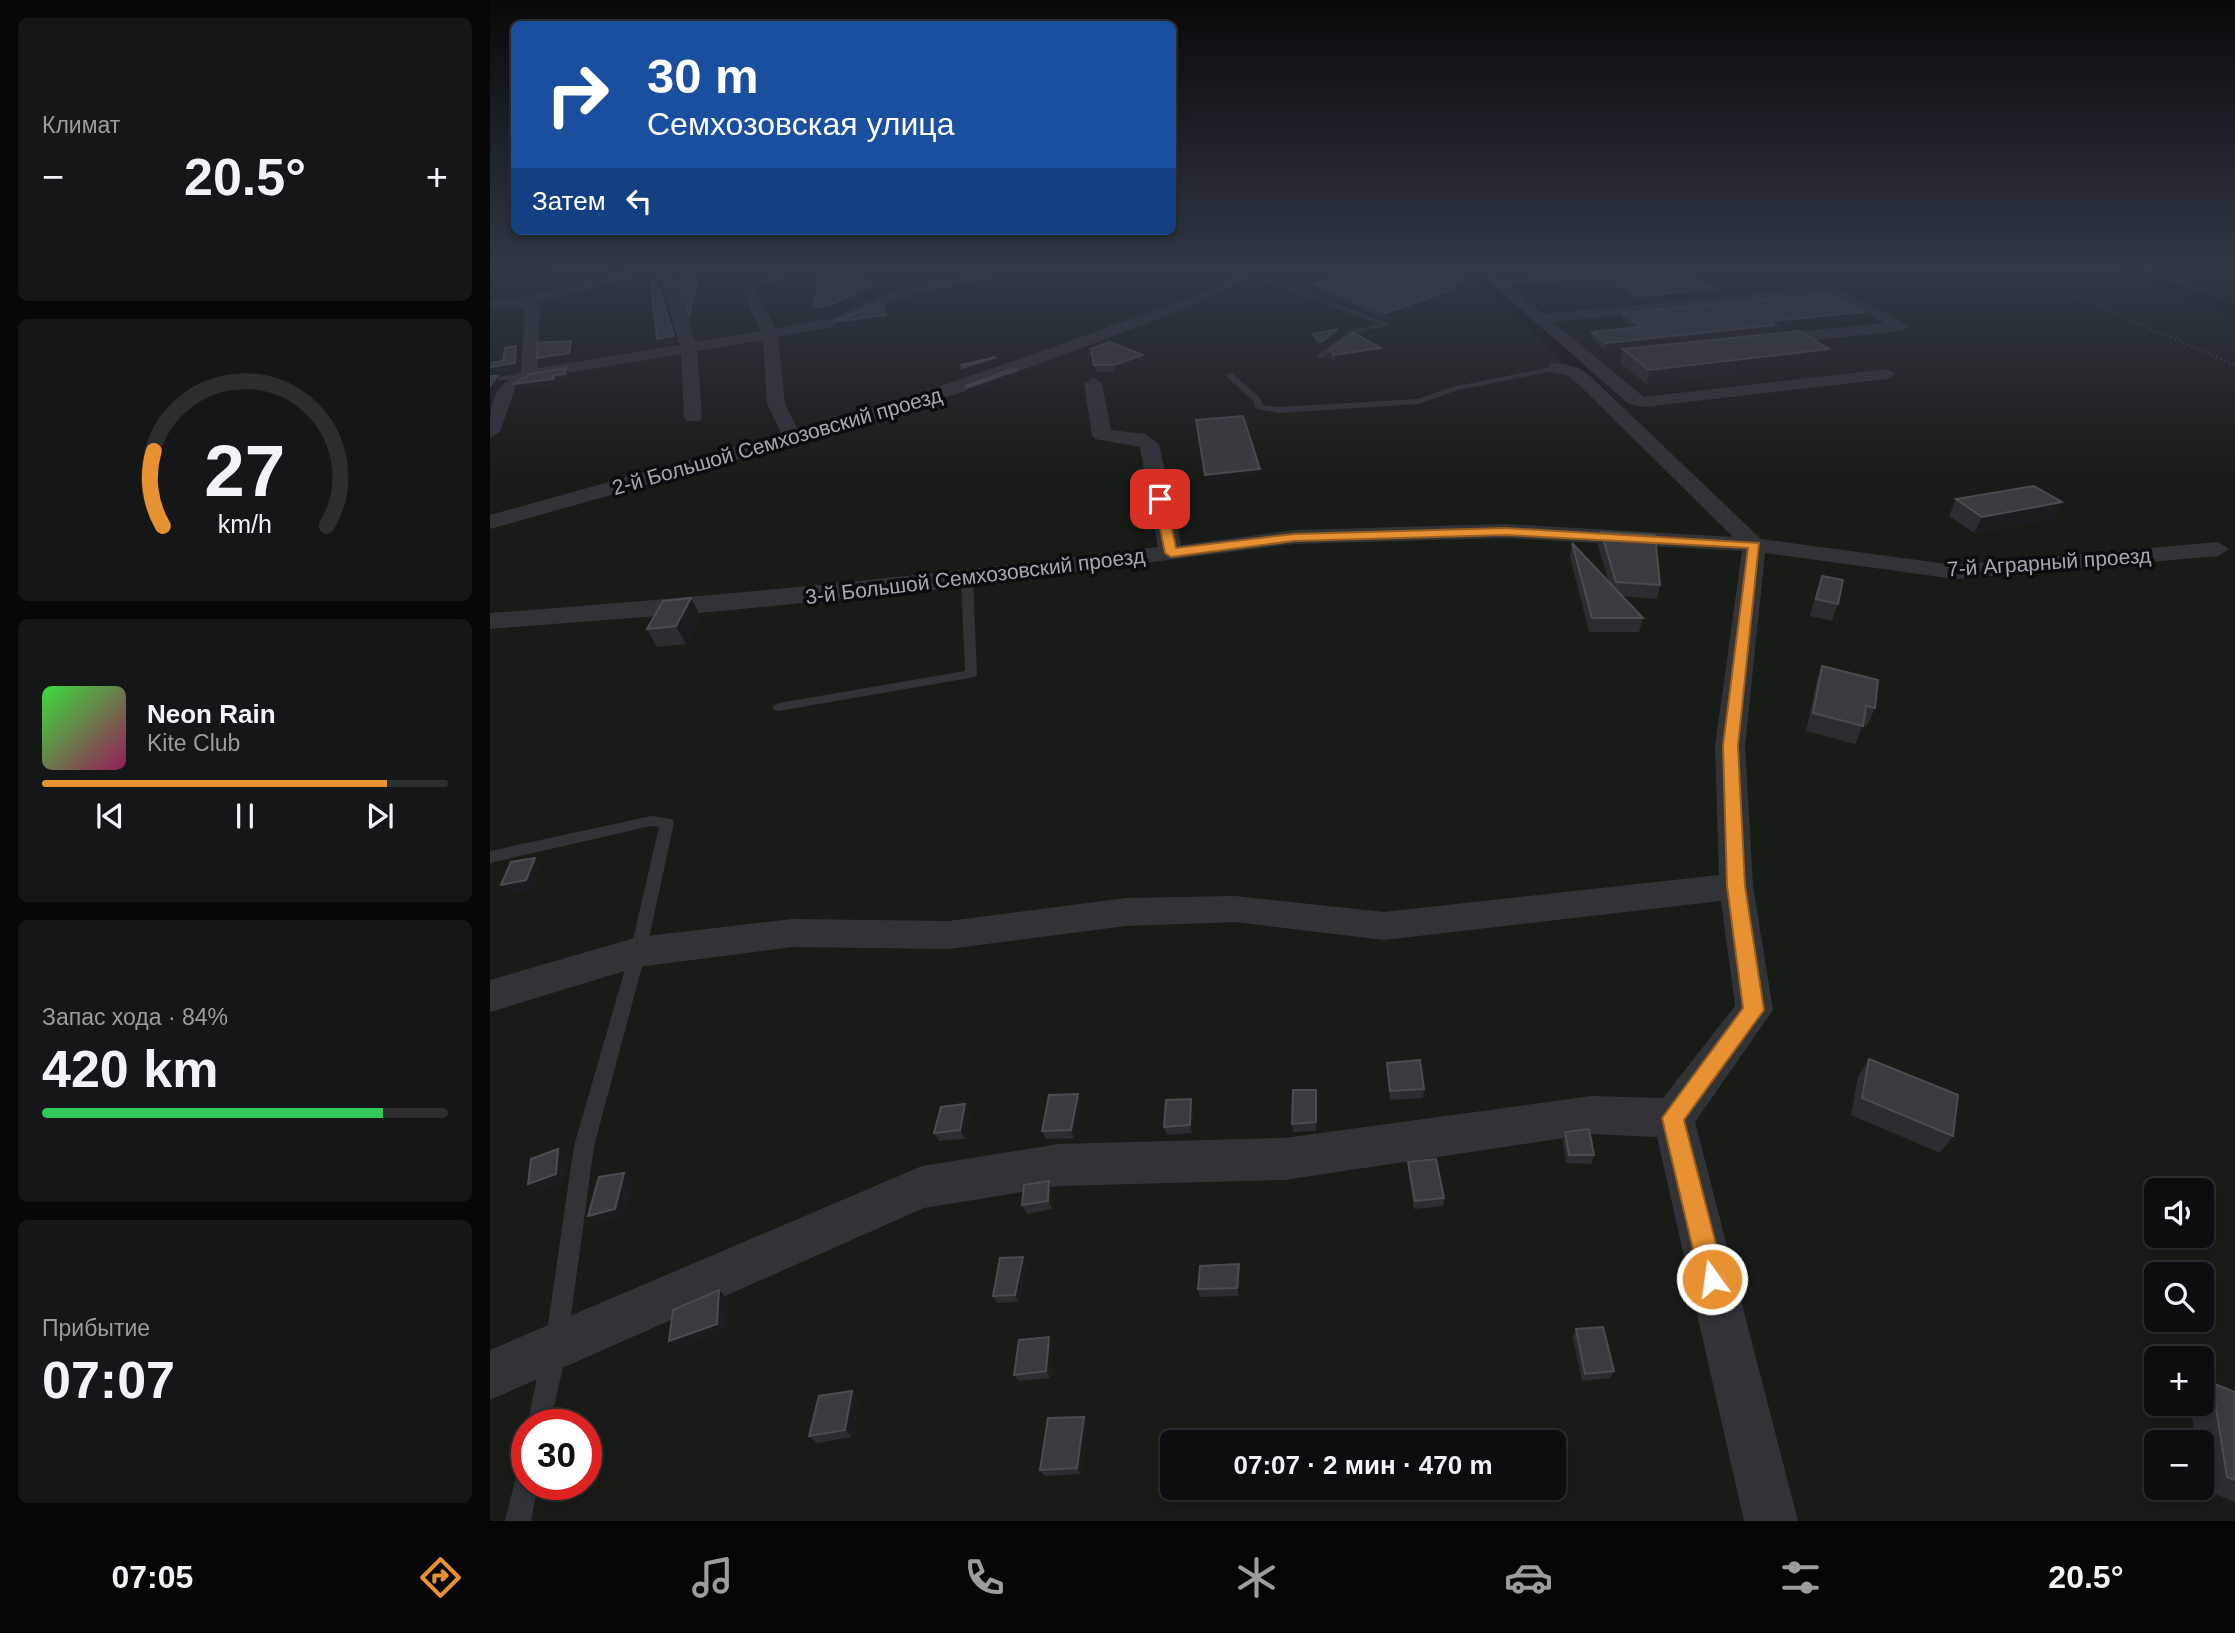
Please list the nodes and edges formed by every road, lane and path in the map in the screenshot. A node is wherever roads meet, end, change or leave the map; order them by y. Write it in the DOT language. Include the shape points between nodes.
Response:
graph roads {
  1 [pos="531,337"];
  2 [pos="686,337"];
  3 [pos="743,337"];
  4 [pos="770,337"];
  5 [pos="1097,337"];
  6 [pos="1347,337"];
  7 [pos="1552,337"];
  8 [pos="1798,337"];
  9 [pos="2170,337"];
  10 [pos="1751,342"];
  11 [pos="689,347"];
  12 [pos="1321,356"];
  13 [pos="1615,356"];
  14 [pos="1571,364"];
  15 [pos="2235,365"];
  16 [pos="529,374"];
  17 [pos="1887,374"];
  18 [pos="1228,375"];
  19 [pos="490,380"];
  20 [pos="1093,383"];
  21 [pos="693,417"];
  22 [pos="490,432"];
  23 [pos="793,438"];
  24 [pos="490,522"];
  25 [pos="1754,545"];
  26 [pos="2218,549"];
  27 [pos="1171,553"];
  28 [pos="967,579"];
  29 [pos="490,621"];
  30 [pos="779,707"];
  31 [pos="490,857"];
  32 [pos="1736,886"];
  33 [pos="638,952"];
  34 [pos="490,996"];
  35 [pos="1673,1118"];
  36 [pos="555,1346"];
  37 [pos="490,1375"];
  38 [pos="541,1409"];
  39 [pos="522,1500"];
  40 [pos="517,1521"];
  41 [pos="1771,1521"];
  1 -- 16 [label="street"];
  2 -- 11 [label="street"];
  3 -- 11 [label="street"];
  4 -- 23 [label="street" via="776,404"];
  5 -- 23 [label="street, 2-й Большой Семхозовский проезд" via="957,388"];
  6 -- 12 [label="lane"];
  7 -- 14 [label="street"];
  8 -- 10 [label="street"];
  9 -- 15 [label="path"];
  11 -- 16 [label="street"];
  11 -- 21 [label="street"];
  13 -- 14 [label="street"];
  14 -- 17 [label="street" via="1644,402"];
  14 -- 18 [label="lane" via="1456,388 1418,401 1279,410 1259,407"];
  14 -- 25 [label="street" via="1571,371"];
  16 -- 19 [label="lane"];
  16 -- 22 [label="street" via="507,386"];
  20 -- 27 [label="street" via="1102,435 1138,438 1149,444"];
  23 -- 24 [label="street, 2-й Большой Семхозовский проезд"];
  25 -- 26 [label="street, 7-й Аграрный проезд" via="1955,572"];
  25 -- 27 [label="street, 3-й Большой Семхозовский проезд" via="1505,531 1294,537"];
  25 -- 32 [label="street" via="1730,746"];
  27 -- 28 [label="street, 3-й Большой Семхозовский проезд"];
  28 -- 29 [label="street, 3-й Большой Семхозовский проезд"];
  28 -- 30 [label="lane" via="971,674"];
  31 -- 33 [label="lane" via="651,821 667,823"];
  32 -- 33 [label="street" via="1384,926 1235,909 1126,912 948,935 793,933"];
  32 -- 35 [label="street" via="1754,1010"];
  33 -- 34 [label="street"];
  33 -- 36 [label="lane" via="584,1146"];
  35 -- 36 [label="street" via="1591,1115 1284,1159 1059,1165 922,1187"];
  35 -- 41 [label="street"];
  36 -- 37 [label="street"];
  36 -- 38 [label="lane"];
  39 -- 40 [label="lane"];
}
